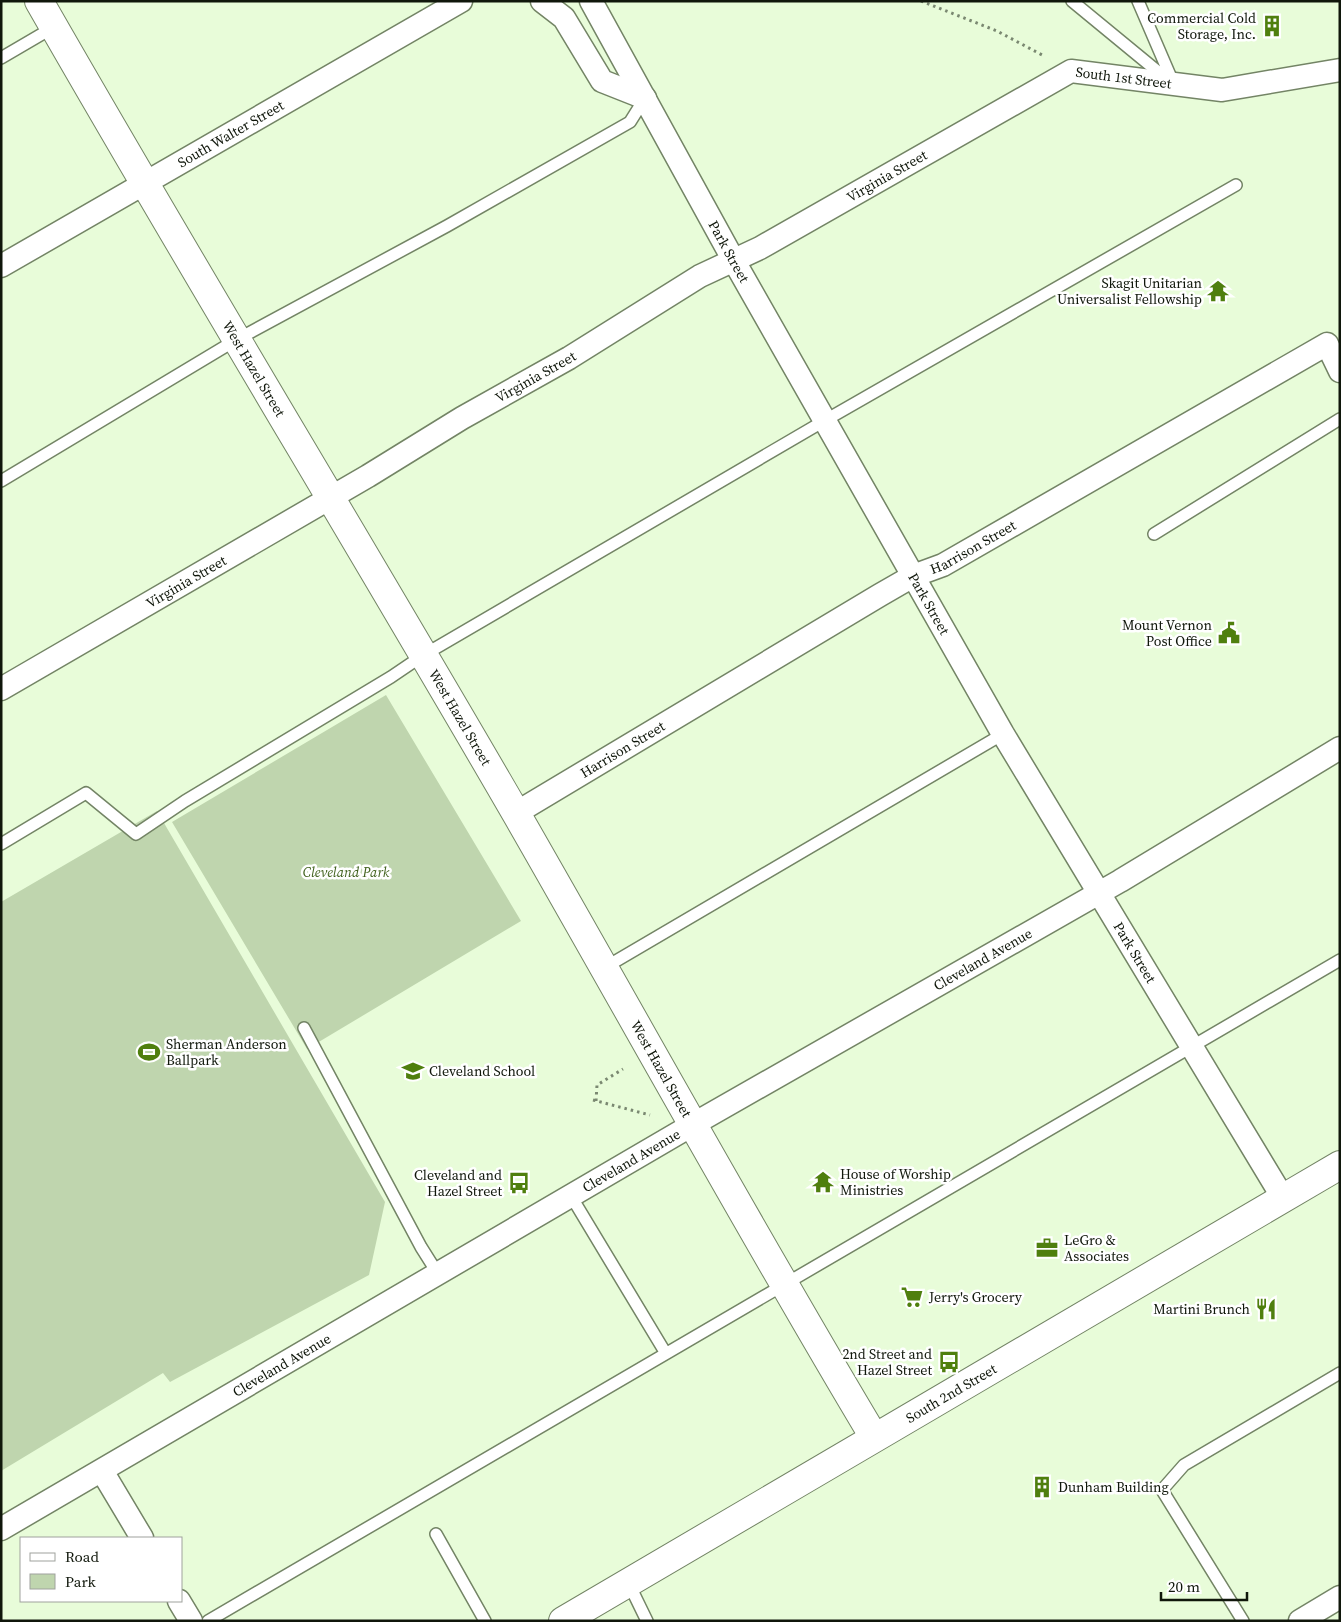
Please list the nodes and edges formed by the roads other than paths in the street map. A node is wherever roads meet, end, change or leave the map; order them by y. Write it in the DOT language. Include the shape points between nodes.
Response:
graph roads {
  1 [pos="39,1"];
  2 [pos="461,1"];
  3 [pos="542,1"];
  4 [pos="591,1"];
  5 [pos="1072,1"];
  6 [pos="1138,1"];
  7 [pos="54,27"];
  8 [pos="1,58"];
  9 [pos="1340,70"];
  10 [pos="1072,71"];
  11 [pos="1174,84"];
  12 [pos="645,98"];
  13 [pos="144,183"];
  14 [pos="1236,185"];
  15 [pos="734,261"];
  16 [pos="1,266"];
  17 [pos="236,340"];
  18 [pos="1340,371"];
  19 [pos="1340,419"];
  20 [pos="824,421"];
  21 [pos="1,481"];
  22 [pos="329,498"];
  23 [pos="1154,534"];
  24 [pos="913,576"];
  25 [pos="422,656"];
  26 [pos="1,689"];
  27 [pos="1003,734"];
  28 [pos="1340,748"];
  29 [pos="516,813"];
  30 [pos="1,844"];
  31 [pos="1100,893"];
  32 [pos="1340,960"];
  33 [pos="604,968"];
  34 [pos="304,1028"];
  35 [pos="1192,1046"];
  36 [pos="692,1125"];
  37 [pos="1340,1165"];
  38 [pos="570,1196"];
  39 [pos="1283,1198"];
  40 [pos="438,1274"];
  41 [pos="784,1282"];
  42 [pos="665,1352"];
  43 [pos="1340,1373"];
  44 [pos="874,1437"];
  45 [pos="102,1471"];
  46 [pos="1,1529"];
  47 [pos="436,1534"];
  48 [pos="141,1537"];
  49 [pos="628,1582"];
  50 [pos="1340,1597"];
  51 [pos="180,1602"];
  52 [pos="191,1621"];
  53 [pos="208,1621"];
  54 [pos="485,1621"];
  55 [pos="563,1621"];
  56 [pos="647,1621"];
  57 [pos="1243,1621"];
  58 [pos="1300,1621"];
  1 -- 7 [label="street, West Hazel Street"];
  2 -- 13 [label="street, South Walter Street"];
  3 -- 12 [label="street" via="564,18 602,81"];
  4 -- 12 [label="street, Park Street"];
  5 -- 11 [label="lane"];
  6 -- 11 [label="lane"];
  7 -- 8 [label="lane"];
  7 -- 13 [label="street, West Hazel Street"];
  9 -- 11 [label="street, South 1st Street" via="1222,90"];
  10 -- 11 [label="street, South 1st Street"];
  10 -- 15 [label="street, Virginia Street"];
  12 -- 15 [label="street, Park Street"];
  12 -- 17 [label="lane" via="630,122"];
  13 -- 16 [label="street, South Walter Street"];
  13 -- 17 [label="street, West Hazel Street"];
  14 -- 20 [label="lane"];
  15 -- 20 [label="street, Park Street"];
  15 -- 22 [label="street, Virginia Street" via="700,276 569,358"];
  17 -- 21 [label="lane"];
  17 -- 22 [label="street, West Hazel Street"];
  18 -- 24 [label="street, Harrison Street" via="1327,344 943,565"];
  19 -- 23 [label="lane"];
  20 -- 24 [label="street, Park Street"];
  20 -- 25 [label="lane"];
  22 -- 25 [label="street, West Hazel Street"];
  22 -- 26 [label="street, Virginia Street"];
  24 -- 27 [label="street, Park Street"];
  24 -- 29 [label="street, Harrison Street"];
  25 -- 29 [label="street, West Hazel Street"];
  25 -- 30 [label="lane" via="136,834 86,793"];
  27 -- 31 [label="street, Park Street"];
  27 -- 33 [label="lane"];
  28 -- 31 [label="street, Cleveland Avenue"];
  29 -- 33 [label="street, West Hazel Street"];
  31 -- 35 [label="street, Park Street"];
  31 -- 36 [label="street, Cleveland Avenue"];
  32 -- 35 [label="lane"];
  33 -- 36 [label="street, West Hazel Street"];
  34 -- 40 [label="lane"];
  35 -- 39 [label="street, Park Street"];
  35 -- 41 [label="lane"];
  36 -- 38 [label="street, Cleveland Avenue"];
  36 -- 41 [label="street, West Hazel Street"];
  37 -- 39 [label="street, South 2nd Street"];
  38 -- 40 [label="street, Cleveland Avenue"];
  38 -- 42 [label="lane"];
  39 -- 44 [label="street, South 2nd Street"];
  40 -- 45 [label="street, Cleveland Avenue"];
  41 -- 42 [label="lane"];
  41 -- 44 [label="street, West Hazel Street"];
  42 -- 53 [label="lane"];
  43 -- 57 [label="lane" via="1184,1466 1162,1490"];
  44 -- 49 [label="street, South 2nd Street"];
  45 -- 46 [label="street, Cleveland Avenue"];
  45 -- 48 [label="street"];
  47 -- 54 [label="lane"];
  49 -- 55 [label="street, South 2nd Street"];
  49 -- 56 [label="lane"];
  50 -- 58 [label="street"];
  51 -- 52 [label="street"];
}
